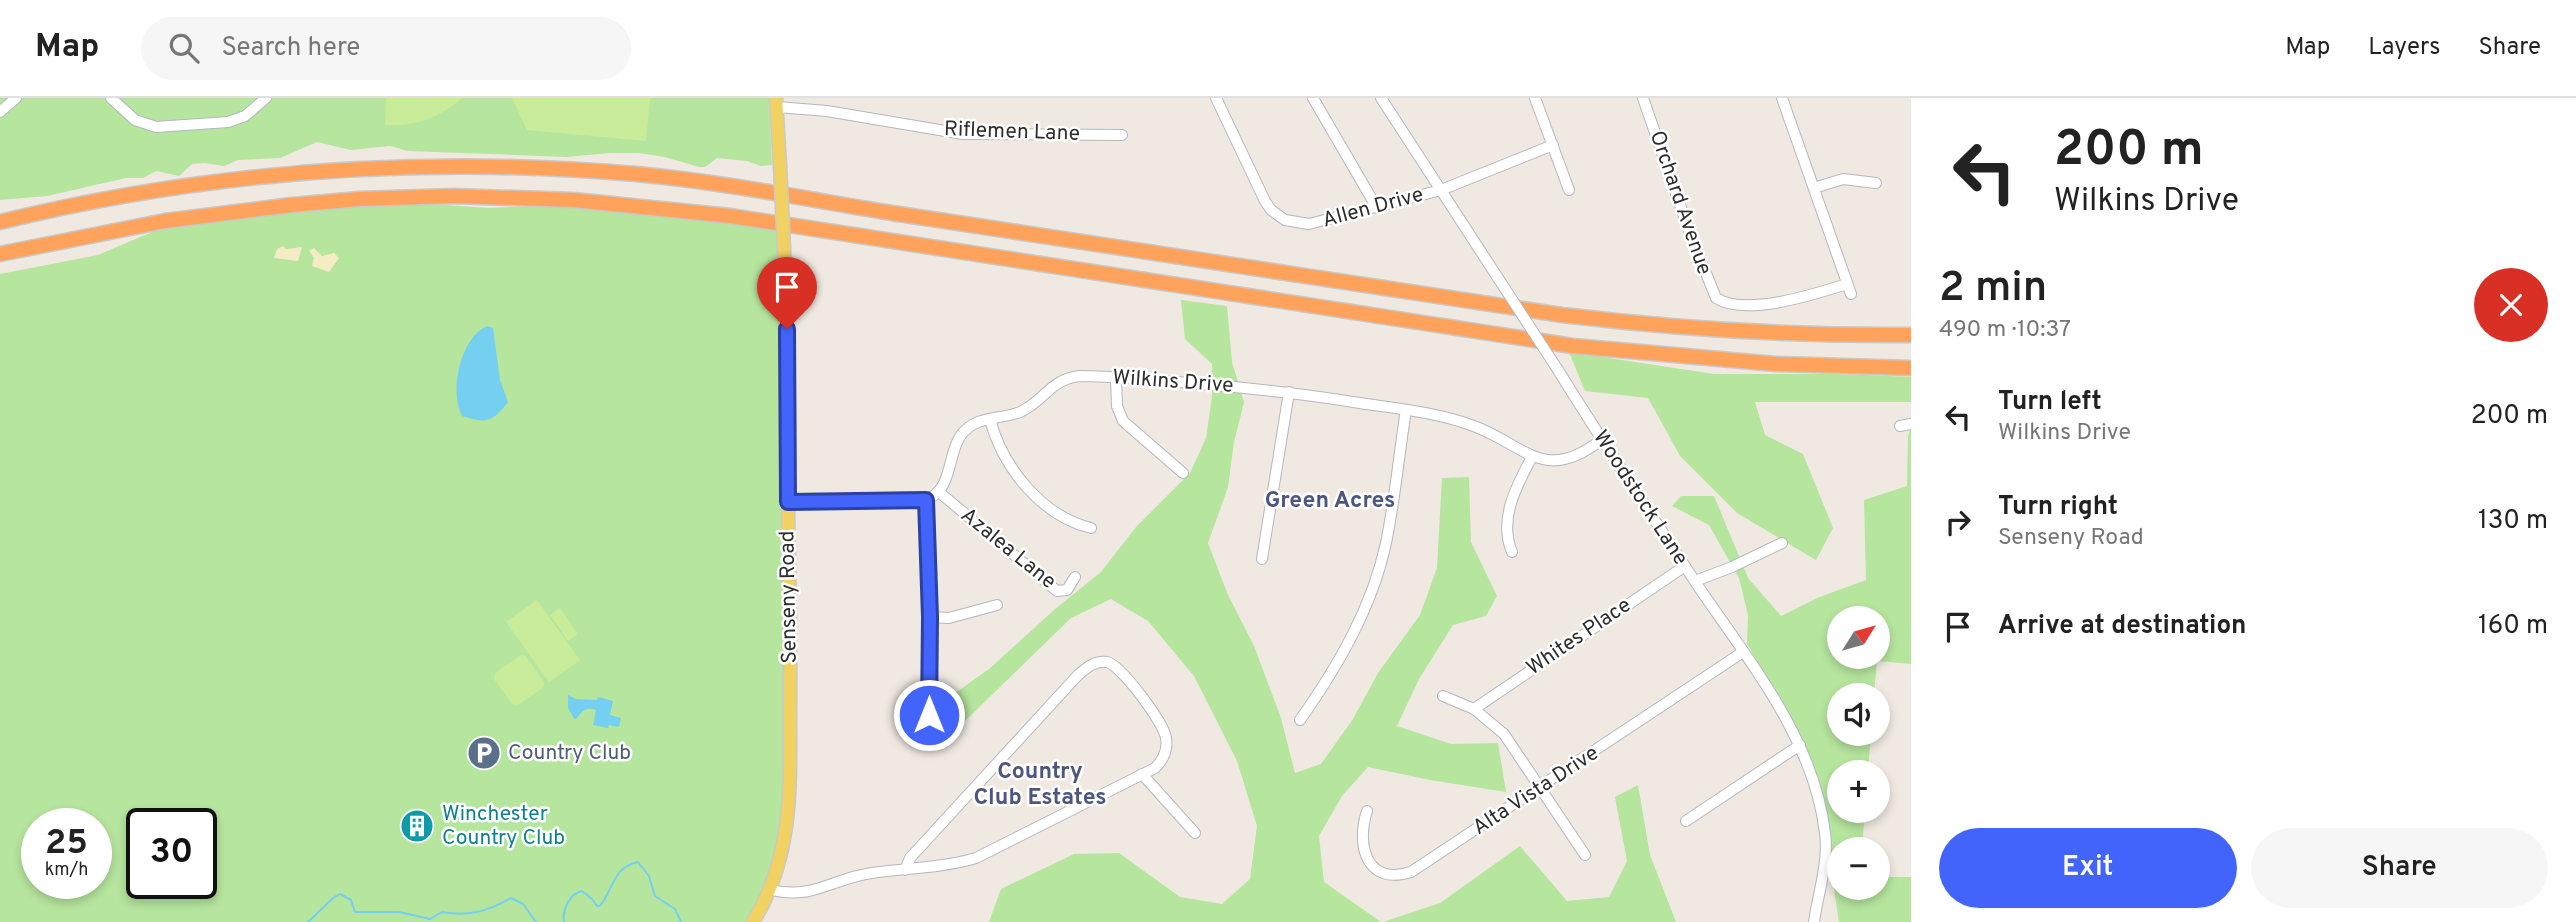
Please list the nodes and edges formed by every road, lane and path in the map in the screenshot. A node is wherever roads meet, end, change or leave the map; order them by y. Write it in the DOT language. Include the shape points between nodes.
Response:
graph roads {
  1 [pos="16,98"];
  2 [pos="111,98"];
  3 [pos="265,98"];
  4 [pos="1216,98"];
  5 [pos="1313,98"];
  6 [pos="1381,98"];
  7 [pos="1535,98"];
  8 [pos="1643,98"];
  9 [pos="1782,98"];
  10 [pos="777,103"];
  11 [pos="0,112"];
  12 [pos="1122,135"];
  13 [pos="1553,145"];
  14 [pos="1876,183"];
  15 [pos="1814,188"];
  16 [pos="1441,190"];
  17 [pos="1569,190"];
  18 [pos="1377,208"];
  19 [pos="0,222"];
  20 [pos="0,254"];
  21 [pos="1911,335"];
  22 [pos="1911,368"];
  23 [pos="1116,378"];
  24 [pos="1289,392"];
  25 [pos="1406,410"];
  26 [pos="990,419"];
  27 [pos="1911,424"];
  28 [pos="1900,426"];
  29 [pos="1601,440"];
  30 [pos="1532,457"];
  31 [pos="1183,473"];
  32 [pos="939,492"];
  33 [pos="926,500"];
  34 [pos="788,502"];
  35 [pos="1091,528"];
  36 [pos="1782,543"];
  37 [pos="1512,552"];
  38 [pos="1262,559"];
  39 [pos="1685,566"];
  40 [pos="1075,577"];
  41 [pos="1695,581"];
  42 [pos="997,606"];
  43 [pos="930,617"];
  44 [pos="1743,652"];
  45 [pos="1443,696"];
  46 [pos="1474,709"];
  47 [pos="929,715"];
  48 [pos="1300,720"];
  49 [pos="1800,745"];
  50 [pos="1142,774"];
  51 [pos="1541,787"];
  52 [pos="1367,811"];
  53 [pos="1686,821"];
  54 [pos="1195,832"];
  55 [pos="1585,855"];
  56 [pos="905,870"];
  57 [pos="771,890"];
  58 [pos="753,922"];
  59 [pos="1814,922"];
  1 -- 11 [label="street"];
  2 -- 3 [label="street" via="135,120 156,127 237,119"];
  4 -- 18 [label="street, Allen Drive" via="1265,201 1277,215 1309,224"];
  5 -- 18 [label="street"];
  6 -- 16 [label="street, Woodstock Lane"];
  7 -- 13 [label="street"];
  8 -- 15 [label="street, Orchard Avenue" via="1716,298 1765,303 1849,289"];
  9 -- 15 [label="street"];
  10 -- 12 [label="street, Riflemen Lane" via="963,134"];
  10 -- 34 [label="main road, Senseny Road, bridge" via="788,344"];
  13 -- 16 [label="street, Allen Drive"];
  13 -- 17 [label="street"];
  14 -- 15 [label="street" via="1843,179"];
  16 -- 18 [label="street, Allen Drive"];
  16 -- 29 [label="street, Woodstock Lane, bridge"];
  19 -- 21 [label="highway" via="120,197 267,177 398,168 551,169 661,177 797,195 1562,315 1798,335"];
  20 -- 22 [label="highway" via="165,221 320,202 454,196 573,200 730,216 1573,346 1693,359"];
  23 -- 24 [label="street, Wilkins Drive"];
  23 -- 26 [label="street, Wilkins Drive" via="1062,380 1021,411"];
  23 -- 31 [label="street" via="1117,406 1123,421"];
  24 -- 25 [label="street, Wilkins Drive"];
  24 -- 38 [label="street"];
  25 -- 30 [label="street, Wilkins Drive" via="1476,426"];
  25 -- 48 [label="street" via="1386,541 1373,586 1345,649"];
  26 -- 32 [label="street, Wilkins Drive" via="970,426 960,437"];
  26 -- 35 [label="street" via="1004,456 1020,479 1055,511"];
  27 -- 28 [label="street"];
  29 -- 30 [label="street, Wilkins Drive" via="1560,461"];
  29 -- 39 [label="street, Woodstock Lane"];
  30 -- 37 [label="street" via="1509,509"];
  32 -- 33 [label="street"];
  32 -- 40 [label="street, Azalea Lane" via="1058,591 1067,590"];
  33 -- 34 [label="street"];
  33 -- 43 [label="street"];
  34 -- 57 [label="main road, Senseny Road" via="789,802 781,859"];
  36 -- 41 [label="street"];
  39 -- 41 [label="street, Woodstock Lane"];
  39 -- 46 [label="street, Whites Place"];
  41 -- 44 [label="street, Woodstock Lane"];
  42 -- 43 [label="street" via="949,618"];
  43 -- 47 [label="street"];
  44 -- 49 [label="street, Woodstock Lane"];
  44 -- 51 [label="street, Alta Vista Drive"];
  45 -- 46 [label="street"];
  46 -- 51 [label="street" via="1504,734"];
  49 -- 53 [label="street"];
  49 -- 59 [label="street, Woodstock Lane" via="1813,779 1826,840"];
  50 -- 54 [label="street"];
  50 -- 56 [label="street" via="976,858"];
  50 -- 56 [label="street" via="1163,758 1164,730 1120,669 1105,662 1093,664 918,849"];
  51 -- 52 [label="street, Alta Vista Drive" via="1404,875 1379,871 1367,857 1362,833"];
  51 -- 55 [label="street"];
  56 -- 57 [label="street" via="857,876 809,892"];
  57 -- 58 [label="main road, Senseny Road"];
}
